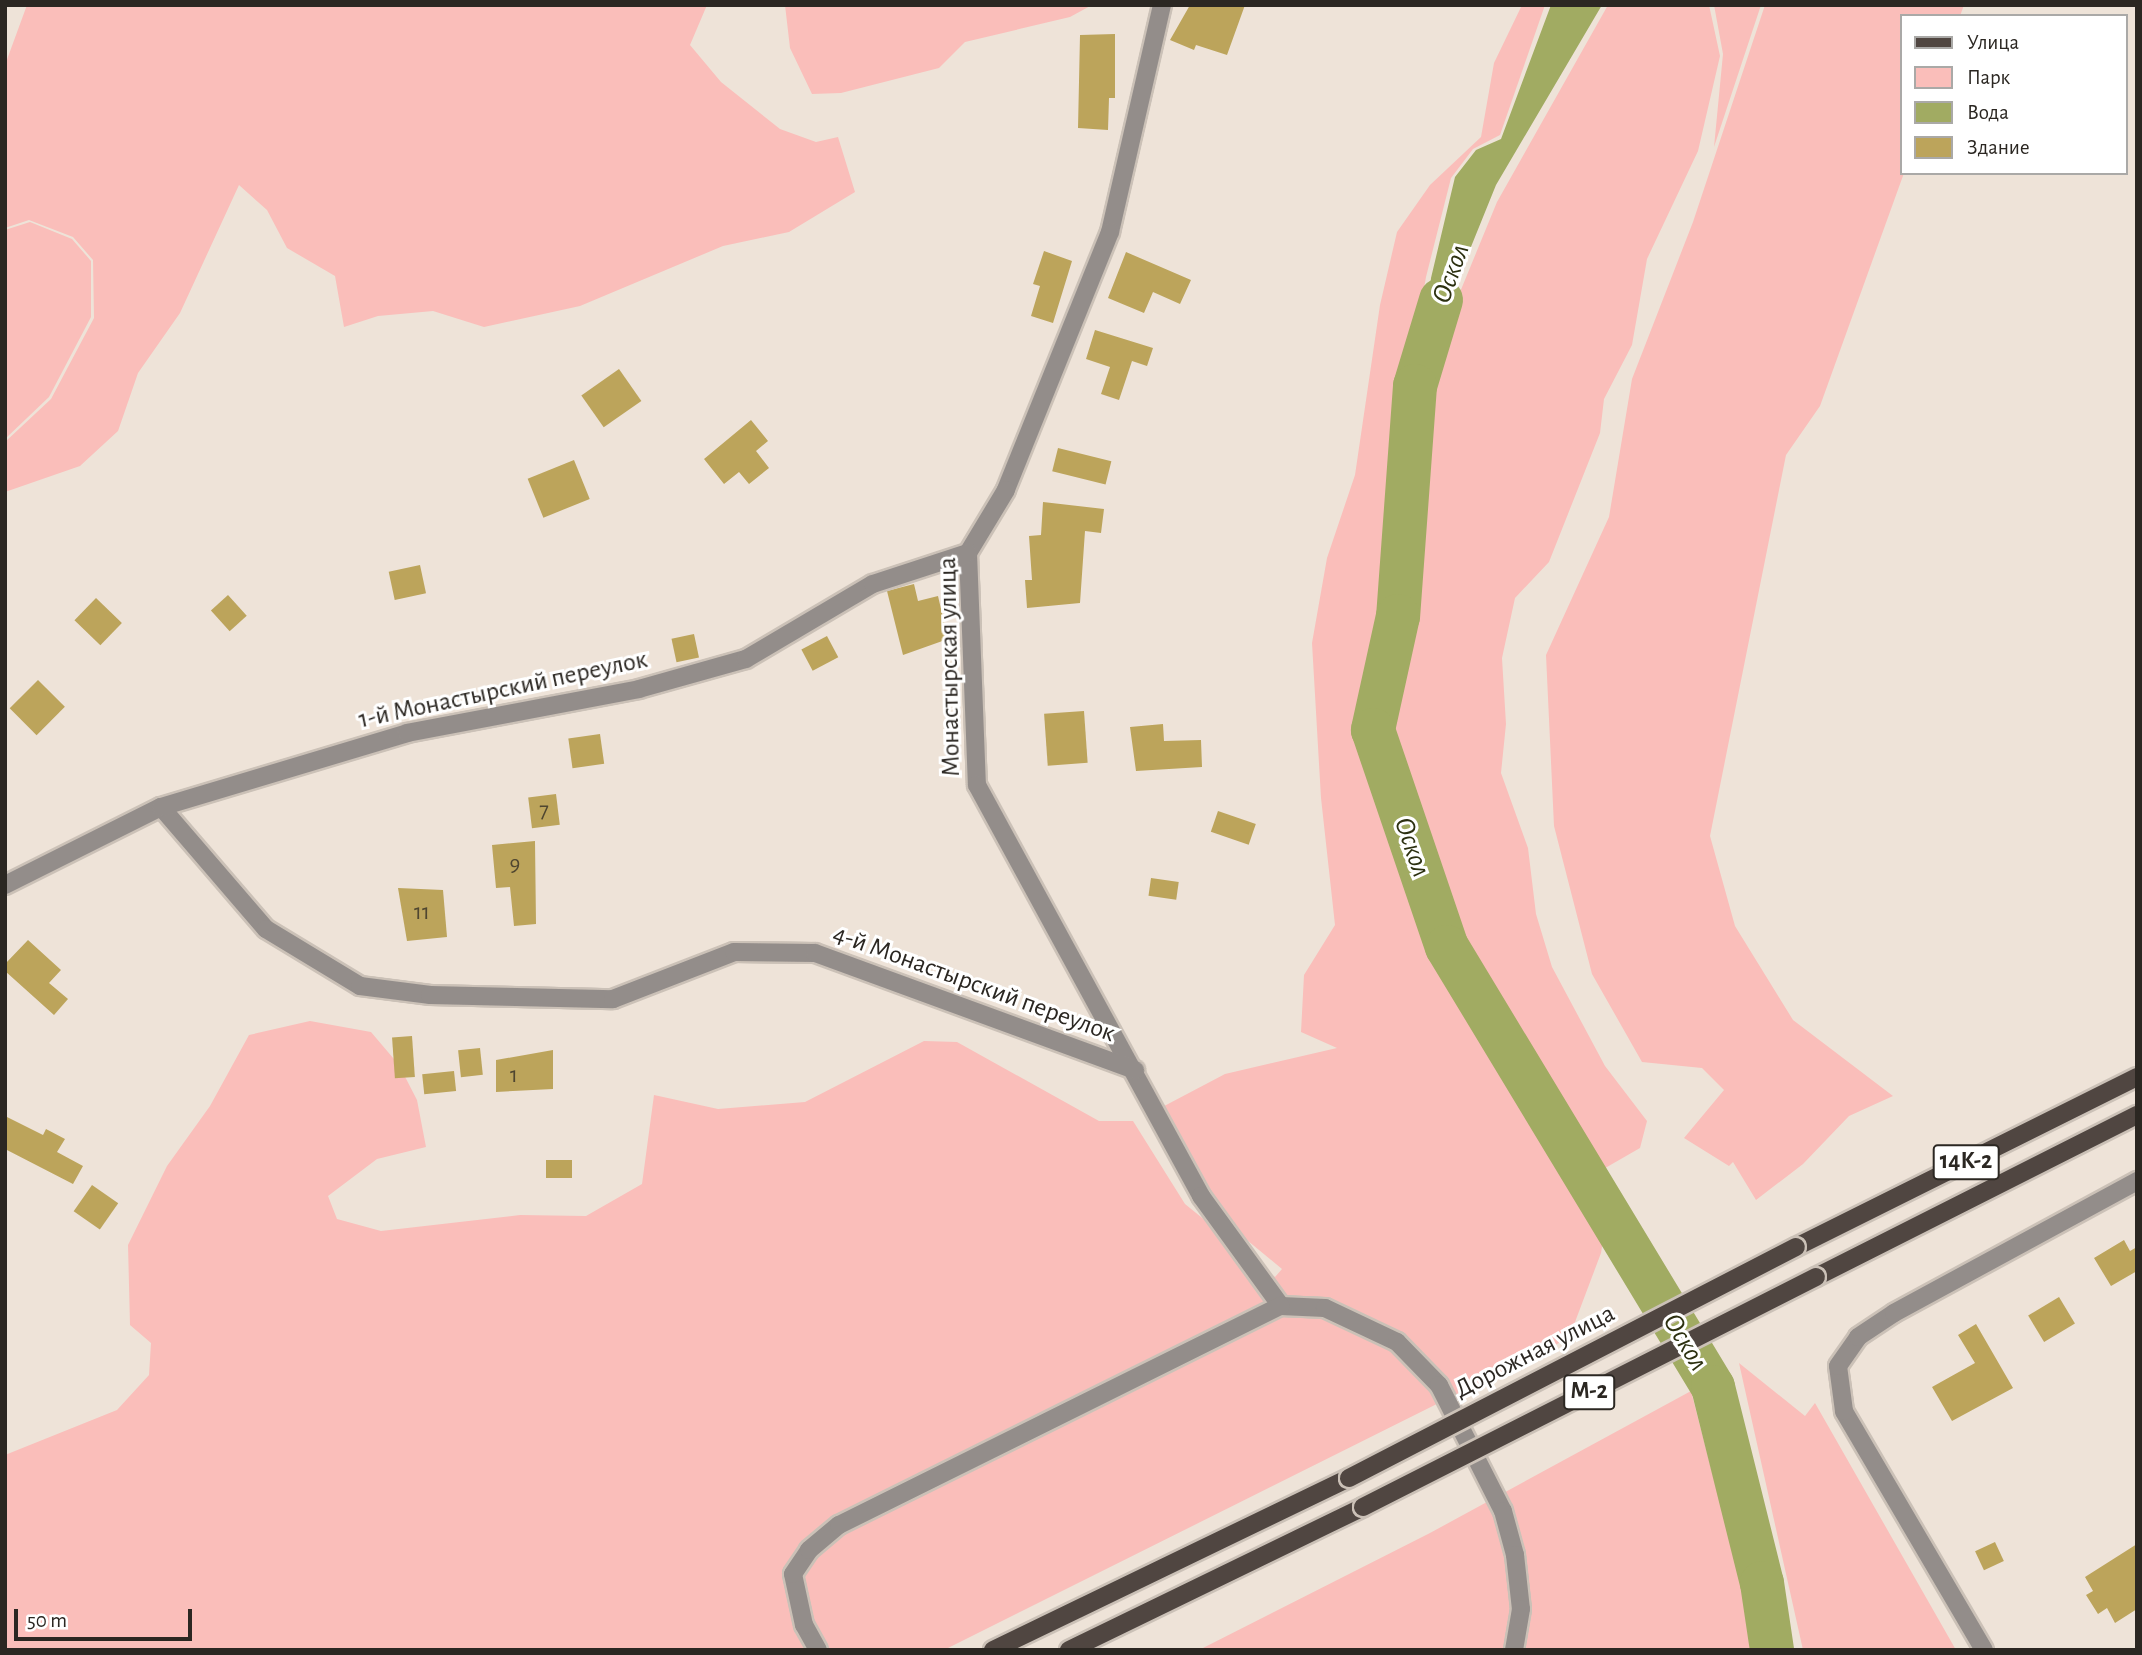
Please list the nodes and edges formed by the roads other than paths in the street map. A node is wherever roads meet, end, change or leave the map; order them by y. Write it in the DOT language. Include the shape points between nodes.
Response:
graph roads {
  1 [pos="1162,5"];
  2 [pos="968,552"];
  3 [pos="161,807"];
  4 [pos="5,885"];
  5 [pos="1135,1070"];
  6 [pos="2137,1077"];
  7 [pos="2137,1115"];
  8 [pos="2137,1181"];
  9 [pos="1796,1247"];
  10 [pos="1815,1277"];
  11 [pos="1281,1306"];
  12 [pos="818,1650"];
  13 [pos="993,1650"];
  14 [pos="1069,1650"];
  15 [pos="1514,1650"];
  16 [pos="1984,1650"];
  1 -- 2 [label="street, Монастырская улица" via="1110,232 1006,490"];
  2 -- 3 [label="street, 1-й Монастырский переулок" via="873,584 746,659 639,689 407,733"];
  2 -- 5 [label="street, Монастырская улица" via="977,785"];
  3 -- 4 [label="street, 1-й Монастырский переулок"];
  3 -- 5 [label="street, 4-й Монастырский переулок" via="266,929 360,986 430,995 613,999 734,952 814,953"];
  5 -- 11 [label="street, Монастырская улица" via="1201,1196"];
  6 -- 9 [label="main road, Дорожная улица / 14К-2"];
  7 -- 10 [label="main road, 14К-2"];
  8 -- 16 [label="street" via="1858,1337 1838,1366 1844,1411"];
  9 -- 13 [label="main road, Дорожная улица / М-2, bridge" via="1349,1478"];
  10 -- 14 [label="main road, М-2, bridge" via="1363,1507"];
  11 -- 12 [label="street" via="839,1525 809,1550 793,1574 804,1625"];
  11 -- 15 [label="street" via="1325,1308 1397,1342 1439,1385 1503,1511 1515,1555 1521,1609"];
}
